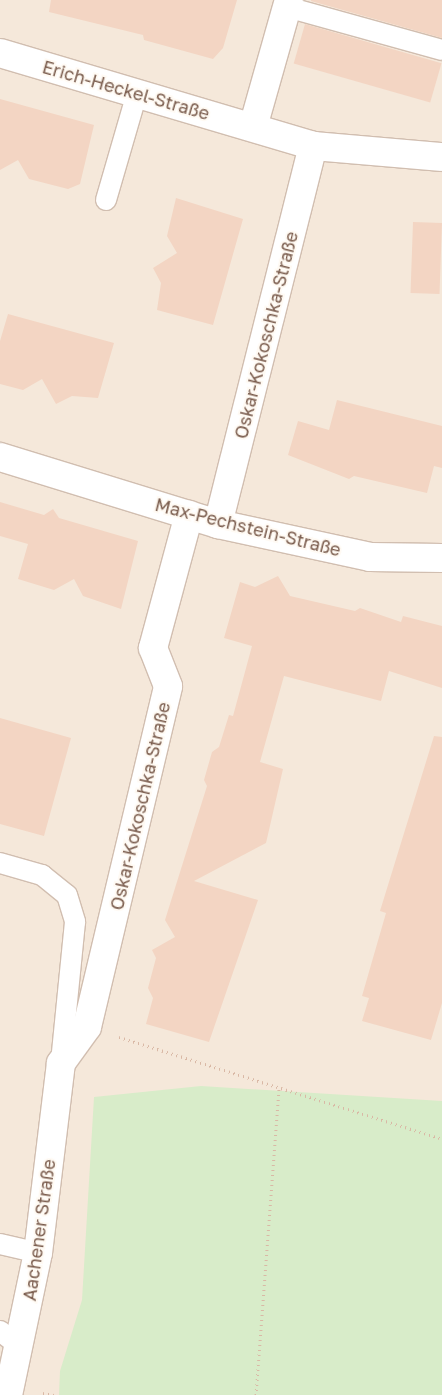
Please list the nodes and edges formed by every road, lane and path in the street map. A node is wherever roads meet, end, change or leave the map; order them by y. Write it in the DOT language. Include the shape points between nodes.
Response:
graph roads {
  1 [pos="288,3"];
  2 [pos="442,50"];
  3 [pos="0,53"];
  4 [pos="138,93"];
  5 [pos="253,128"];
  6 [pos="313,146"];
  7 [pos="442,155"];
  8 [pos="106,200"];
  9 [pos="0,457"];
  10 [pos="189,515"];
  11 [pos="218,524"];
  12 [pos="442,558"];
  13 [pos="0,863"];
  14 [pos="87,1026"];
  15 [pos="61,1063"];
  16 [pos="279,1088"];
  17 [pos="442,1139"];
  18 [pos="0,1244"];
  19 [pos="38,1253"];
  20 [pos="10,1338"];
  21 [pos="8,1395"];
  22 [pos="256,1395"];
  1 -- 2 [label="lane"];
  1 -- 5 [label="street"];
  3 -- 4 [label="street, Erich-Heckel-Straße"];
  4 -- 5 [label="street, Erich-Heckel-Straße"];
  4 -- 8 [label="lane"];
  5 -- 6 [label="street, Erich-Heckel-Straße"];
  6 -- 7 [label="street, Erich-Heckel-Straße"];
  6 -- 11 [label="street, Oskar-Kokoschka-Straße"];
  9 -- 10 [label="street, Max-Pechstein-Straße"];
  10 -- 11 [label="street, Max-Pechstein-Straße"];
  10 -- 14 [label="street, Oskar-Kokoschka-Straße" via="153,648 168,686"];
  11 -- 12 [label="street, Max-Pechstein-Straße" via="370,557"];
  13 -- 15 [label="lane" via="42,875 67,895 74,922"];
  14 -- 15 [label="street, Oskar-Kokoschka-Straße"];
  14 -- 16 [label="path"];
  15 -- 19 [label="street, Aachener Straße"];
  16 -- 17 [label="path"];
  16 -- 22 [label="path"];
  18 -- 19 [label="lane"];
  19 -- 20 [label="street, Aachener Straße"];
  20 -- 21 [label="street, Aachener Straße"];
}
